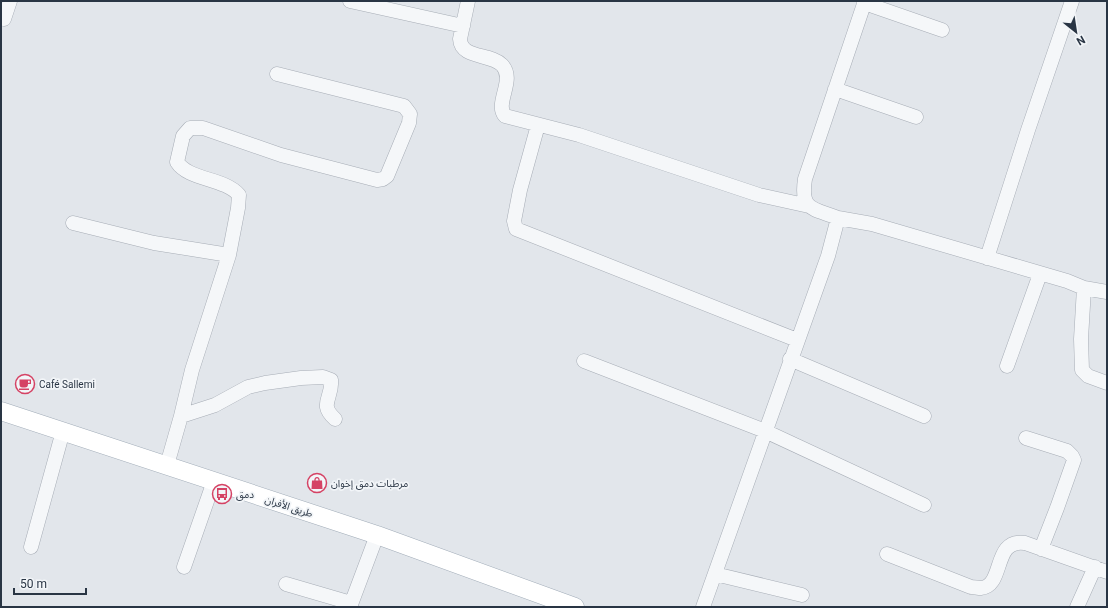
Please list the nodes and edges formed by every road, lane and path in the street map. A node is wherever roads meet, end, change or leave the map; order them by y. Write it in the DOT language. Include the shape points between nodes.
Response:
graph roads {
  1 [pos="10,1"];
  2 [pos="350,1"];
  3 [pos="468,1"];
  4 [pos="1072,1"];
  5 [pos="865,2"];
  6 [pos="4,19"];
  7 [pos="463,26"];
  8 [pos="942,30"];
  9 [pos="277,74"];
  10 [pos="835,89"];
  11 [pos="916,117"];
  12 [pos="538,125"];
  13 [pos="809,206"];
  14 [pos="838,218"];
  15 [pos="73,223"];
  16 [pos="229,255"];
  17 [pos="987,258"];
  18 [pos="1040,274"];
  19 [pos="1084,288"];
  20 [pos="1107,292"];
  21 [pos="797,340"];
  22 [pos="790,360"];
  23 [pos="584,361"];
  24 [pos="1006,366"];
  25 [pos="1107,383"];
  26 [pos="1,411"];
  27 [pos="182,416"];
  28 [pos="924,416"];
  29 [pos="335,419"];
  30 [pos="63,431"];
  31 [pos="765,431"];
  32 [pos="1026,438"];
  33 [pos="167,465"];
  34 [pos="214,481"];
  35 [pos="924,506"];
  36 [pos="376,535"];
  37 [pos="30,547"];
  38 [pos="1041,549"];
  39 [pos="887,554"];
  40 [pos="184,567"];
  41 [pos="1101,569"];
  42 [pos="715,574"];
  43 [pos="286,584"];
  44 [pos="802,596"];
  45 [pos="351,605"];
  46 [pos="575,607"];
  47 [pos="703,607"];
  48 [pos="1077,607"];
  1 -- 6 [label="street"];
  2 -- 7 [label="street"];
  3 -- 7 [label="street"];
  4 -- 17 [label="street"];
  5 -- 8 [label="street"];
  5 -- 10 [label="street"];
  7 -- 12 [label="street" via="460,39 462,48 467,52 490,58 506,71 503,113 510,118"];
  9 -- 16 [label="street" via="404,106 410,114 409,123 387,176 377,180 281,155 203,128 190,128 183,136 177,162 180,167 234,189 239,195"];
  10 -- 11 [label="street"];
  10 -- 13 [label="street" via="805,179 803,192"];
  12 -- 13 [label="street" via="578,135 759,195"];
  12 -- 21 [label="street" via="520,190 514,221 516,229"];
  13 -- 14 [label="street"];
  14 -- 17 [label="street" via="872,224"];
  14 -- 21 [label="street" via="828,256"];
  15 -- 16 [label="street" via="154,243"];
  16 -- 27 [label="street" via="192,370"];
  17 -- 18 [label="street"];
  18 -- 19 [label="street"];
  18 -- 24 [label="street"];
  19 -- 20 [label="street"];
  19 -- 25 [label="street" via="1082,370 1088,376"];
  21 -- 22 [label="street"];
  22 -- 28 [label="street"];
  22 -- 31 [label="street"];
  23 -- 31 [label="street"];
  26 -- 30 [label="main road, طريق الأفران"];
  27 -- 29 [label="street" via="216,405 248,387 323,377 331,380 326,408"];
  27 -- 33 [label="street"];
  30 -- 33 [label="main road, طريق الأفران"];
  30 -- 37 [label="street"];
  31 -- 35 [label="street"];
  31 -- 42 [label="street"];
  32 -- 38 [label="street" via="1067,451 1074,460"];
  33 -- 34 [label="main road, طريق الأفران"];
  34 -- 36 [label="main road, طريق الأفران"];
  34 -- 40 [label="street"];
  36 -- 45 [label="street"];
  36 -- 46 [label="main road, طريق الأفران"];
  38 -- 39 [label="street" via="1025,543 1012,543 1002,556 991,583 982,588 972,587"];
  38 -- 41 [label="street"];
  41 -- 48 [label="street"];
  42 -- 44 [label="street"];
  42 -- 47 [label="street"];
  43 -- 45 [label="street"];
}
